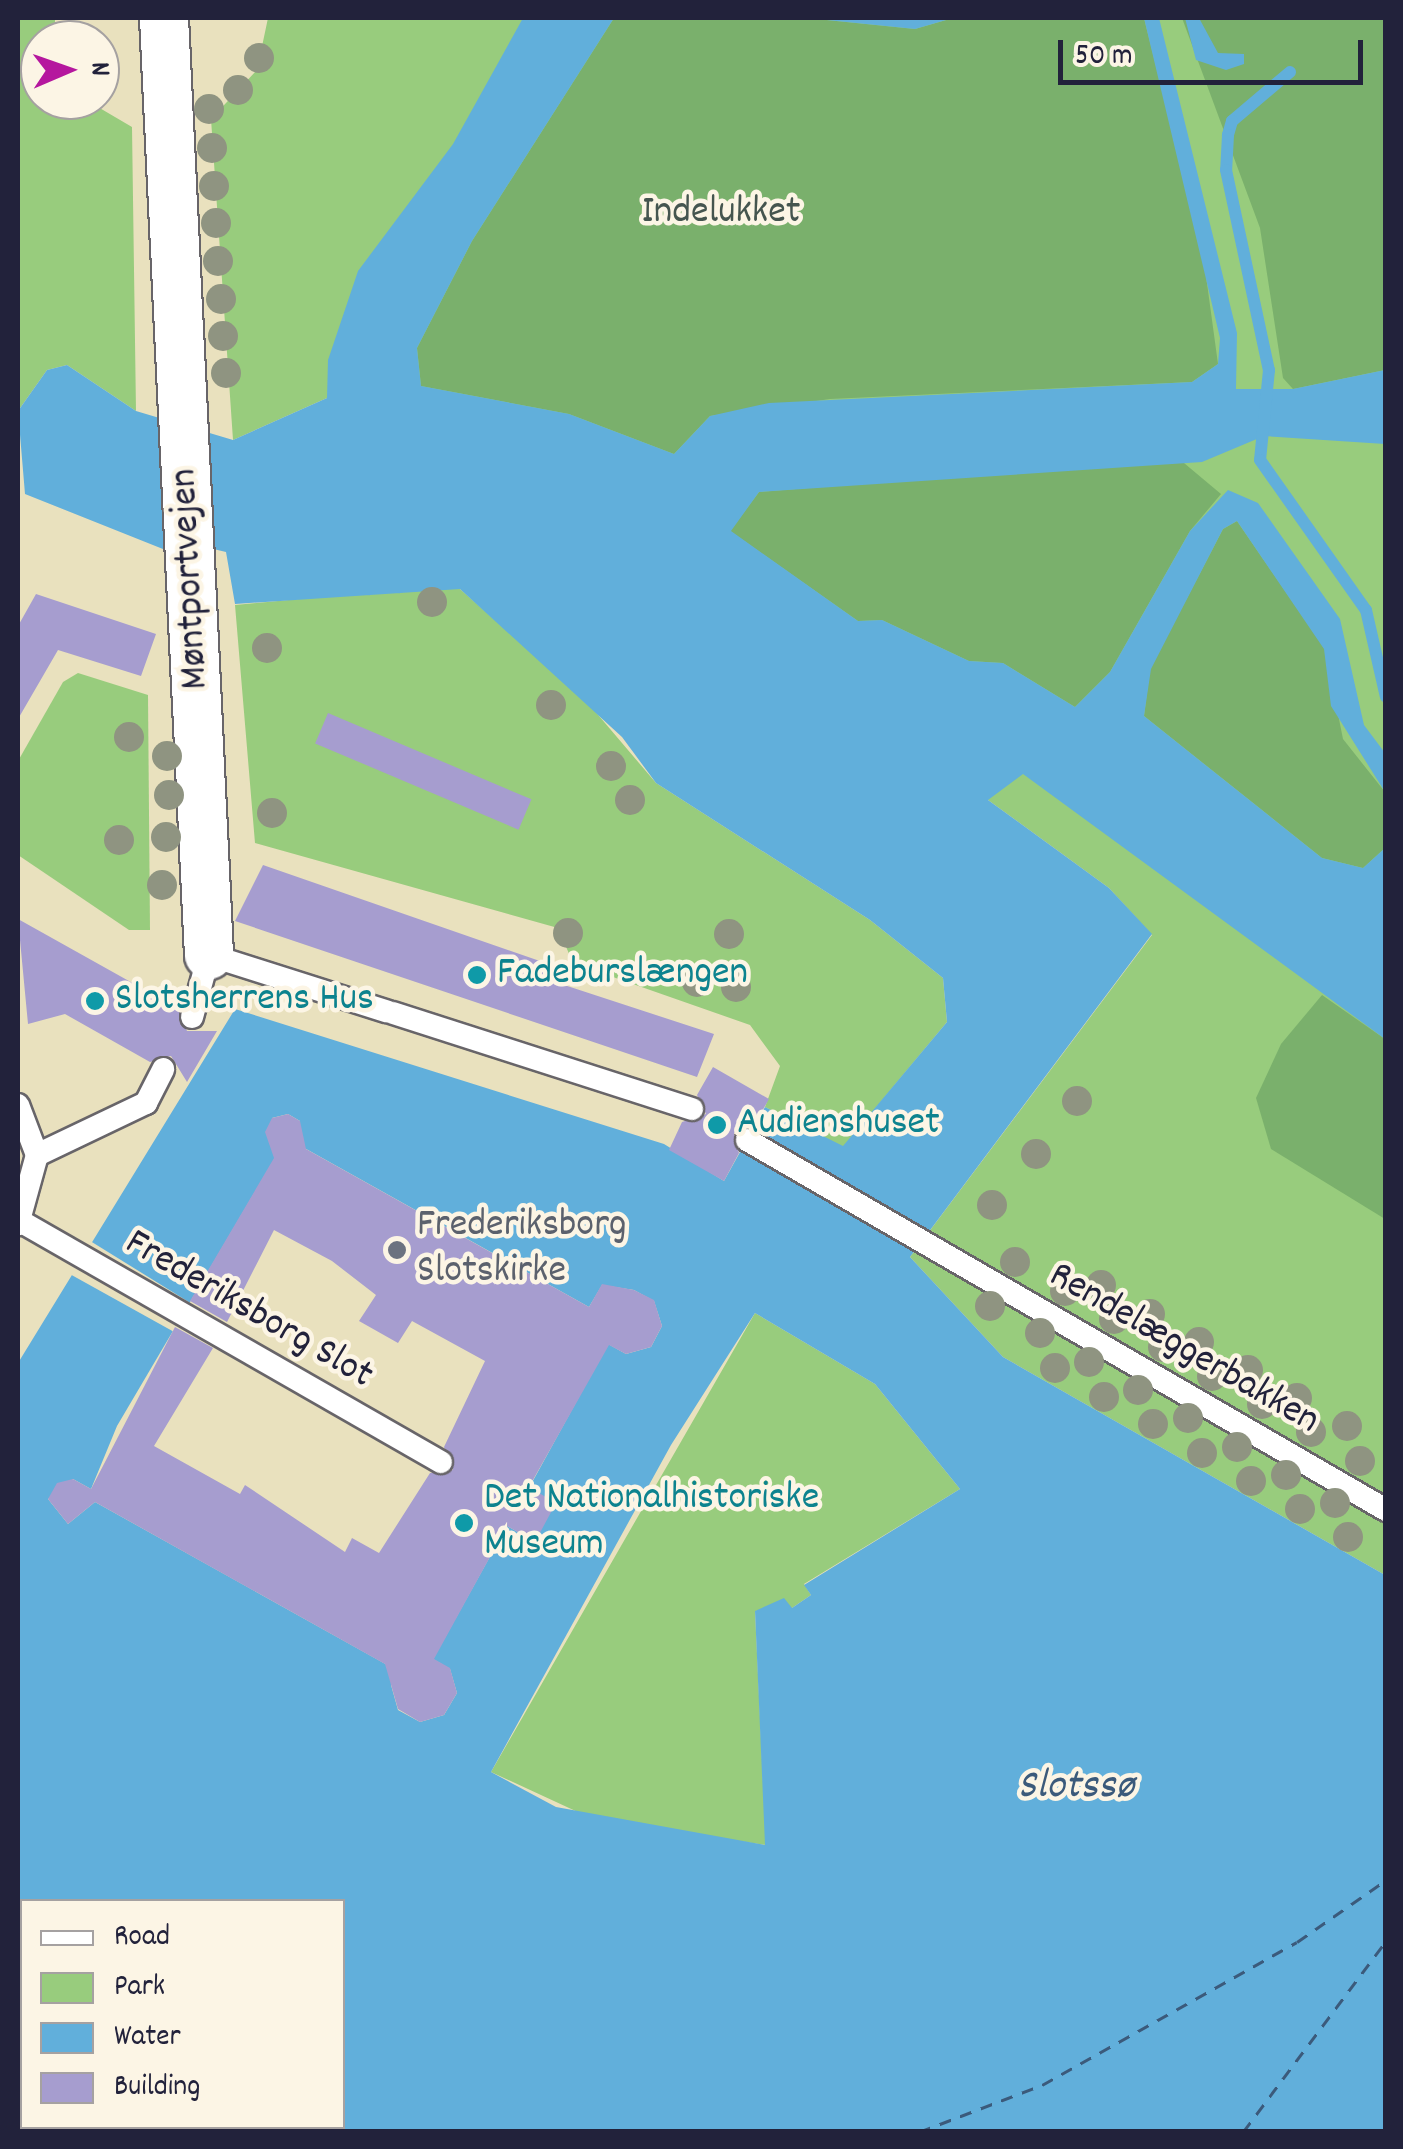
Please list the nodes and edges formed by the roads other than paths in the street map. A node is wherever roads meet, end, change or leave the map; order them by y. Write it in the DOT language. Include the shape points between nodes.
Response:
graph roads {
  1 [pos="164,20"];
  2 [pos="209,955"];
  3 [pos="192,1017"];
  4 [pos="163,1069"];
  5 [pos="18,1105"];
  6 [pos="692,1110"];
  7 [pos="747,1140"];
  8 [pos="37,1155"];
  9 [pos="19,1223"];
  10 [pos="440,1462"];
  11 [pos="1386,1510"];
  1 -- 2 [label="street, Møntportvejen"];
  2 -- 3 [label="lane"];
  2 -- 6 [label="lane"];
  4 -- 8 [label="lane" via="146,1103"];
  5 -- 8 [label="lane"];
  7 -- 11 [label="lane, Rendelæggerbakken"];
  8 -- 9 [label="lane, Frederiksborg Slot"];
  9 -- 10 [label="lane, Frederiksborg Slot"];
}
